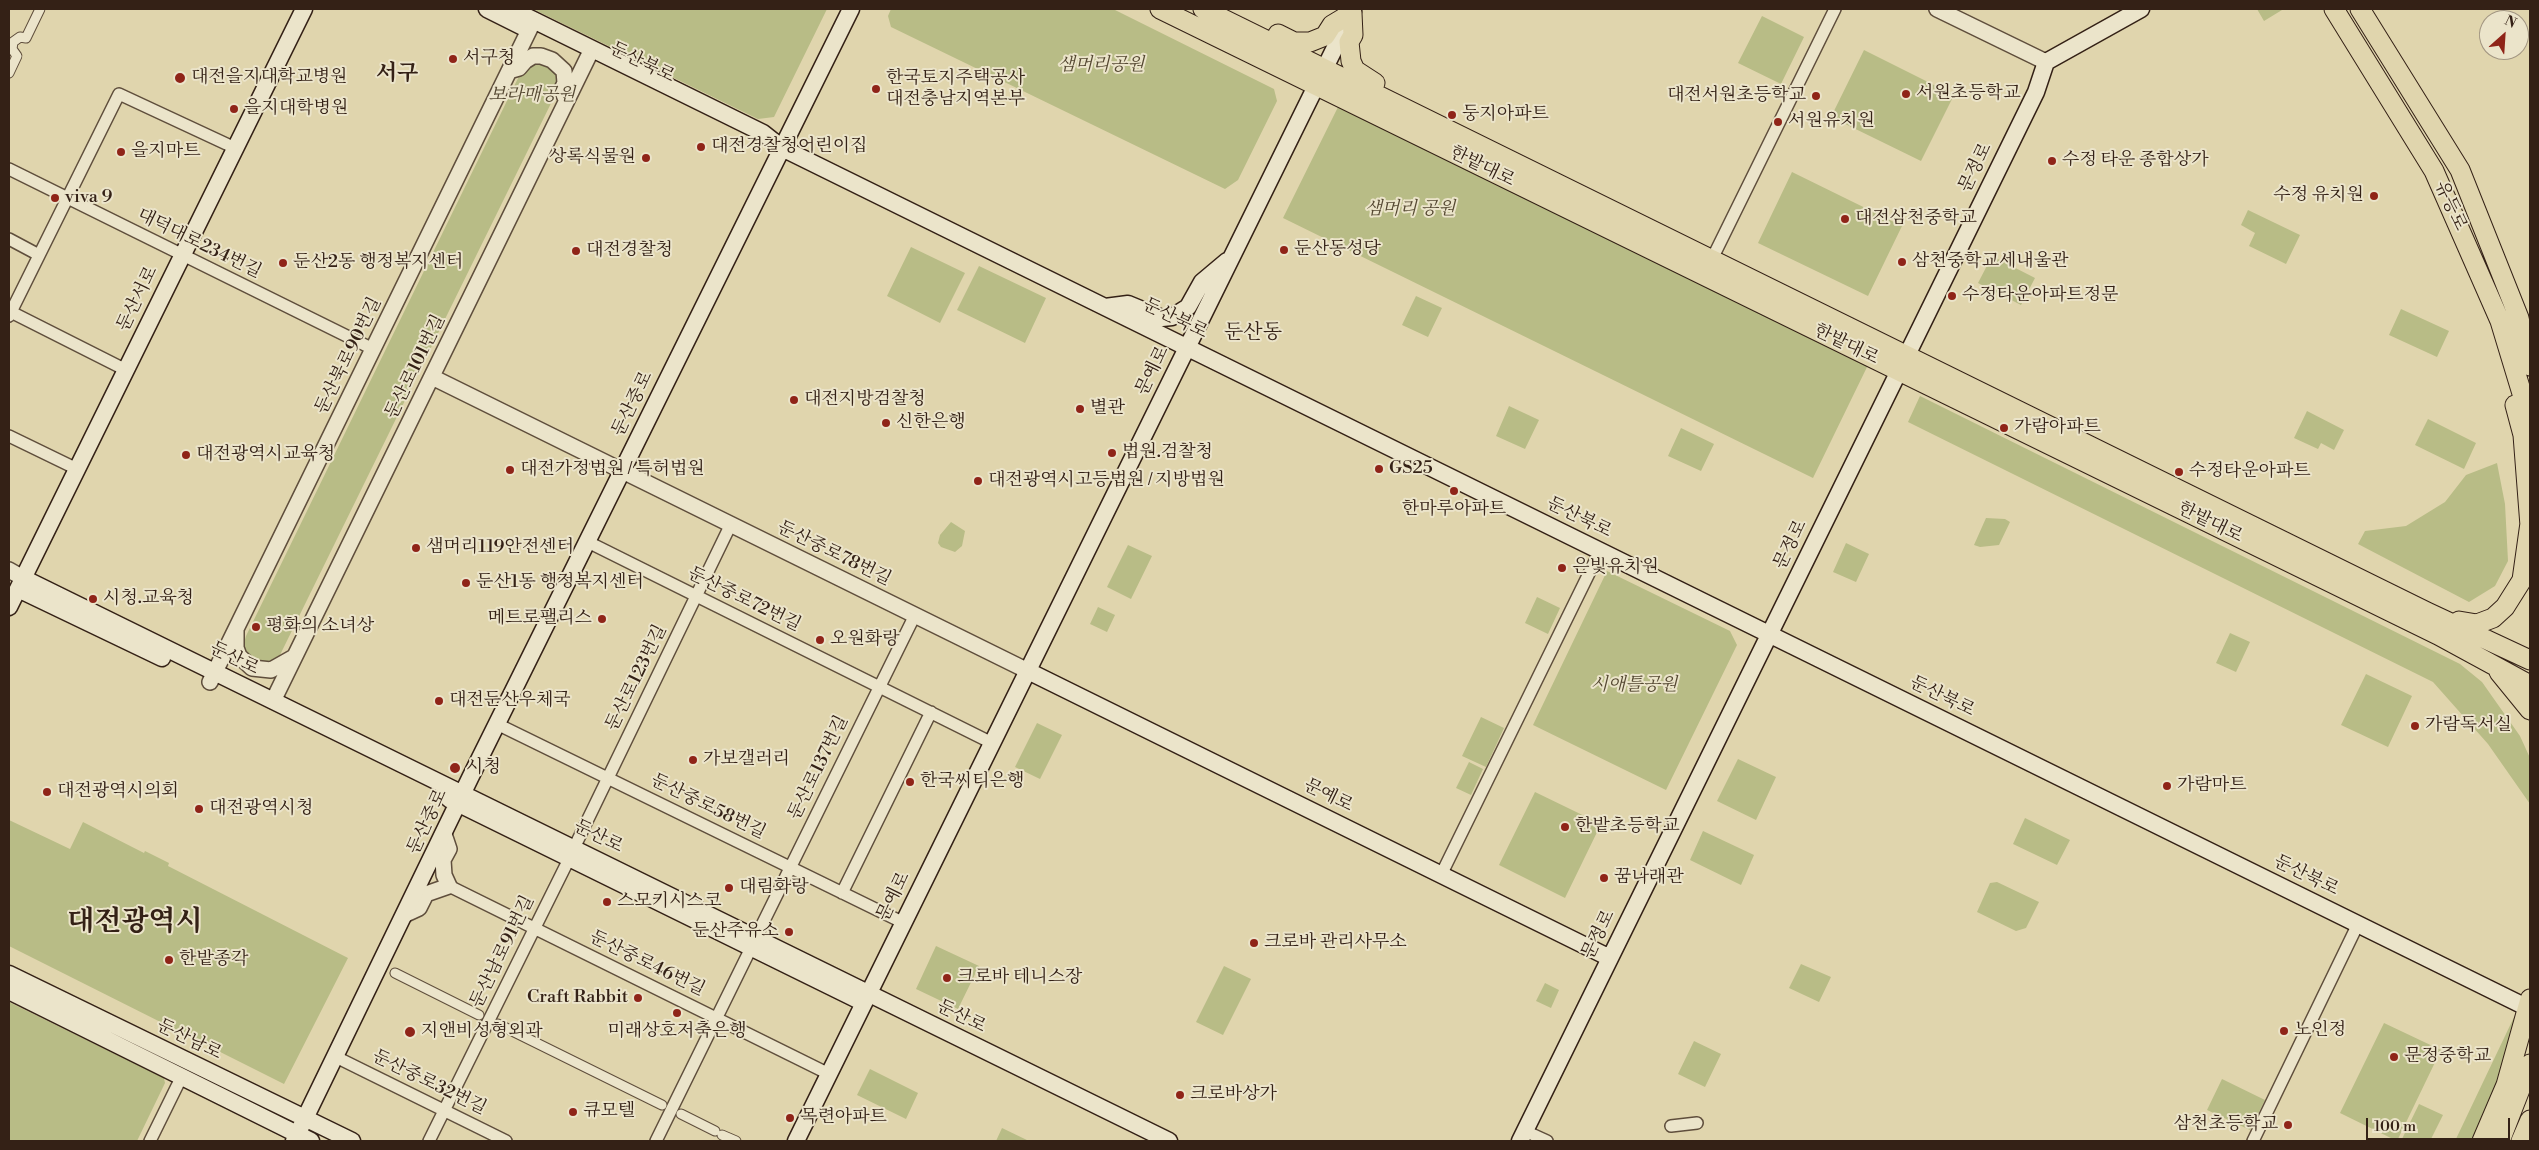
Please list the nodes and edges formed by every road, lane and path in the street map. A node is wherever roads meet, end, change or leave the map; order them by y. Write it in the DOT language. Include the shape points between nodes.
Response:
graph roads {
  1 [pos="40,9"];
  2 [pos="304,9"];
  3 [pos="487,9"];
  4 [pos="511,9"];
  5 [pos="851,9"];
  6 [pos="1160,9"];
  7 [pos="1203,9"];
  8 [pos="1835,9"];
  9 [pos="1937,9"];
  10 [pos="2141,9"];
  11 [pos="2334,9"];
  12 [pos="2360,9"];
  13 [pos="1353,11"];
  14 [pos="531,25"];
  15 [pos="1262,38"];
  16 [pos="11,41"];
  17 [pos="589,54"];
  18 [pos="2046,62"];
  19 [pos="510,70"];
  20 [pos="9,73"];
  21 [pos="1320,77"];
  22 [pos="1384,98"];
  23 [pos="566,101"];
  24 [pos="235,148"];
  25 [pos="782,148"];
  26 [pos="9,169"];
  27 [pos="67,198"];
  28 [pos="9,239"];
  29 [pos="39,255"];
  30 [pos="182,255"];
  31 [pos="1230,258"];
  32 [pos="1712,260"];
  33 [pos="1105,307"];
  34 [pos="10,314"];
  35 [pos="2519,318"];
  36 [pos="2500,320"];
  37 [pos="2530,337"];
  38 [pos="1188,348"];
  39 [pos="373,349"];
  40 [pos="1903,363"];
  41 [pos="2530,366"];
  42 [pos="126,370"];
  43 [pos="432,377"];
  44 [pos="2530,420"];
  45 [pos="9,436"];
  46 [pos="77,469"];
  47 [pos="623,471"];
  48 [pos="731,524"];
  49 [pos="2530,524"];
  50 [pos="588,542"];
  51 [pos="1600,550"];
  52 [pos="15,580"];
  53 [pos="696,596"];
  54 [pos="9,607"];
  55 [pos="2427,612"];
  56 [pos="915,615"];
  57 [pos="236,630"];
  58 [pos="1769,634"];
  59 [pos="294,657"];
  60 [pos="2487,660"];
  61 [pos="2530,660"];
  62 [pos="1028,671"];
  63 [pos="213,677"];
  64 [pos="2530,684"];
  65 [pos="879,687"];
  66 [pos="273,700"];
  67 [pos="2530,710"];
  68 [pos="931,712"];
  69 [pos="497,724"];
  70 [pos="992,743"];
  71 [pos="608,778"];
  72 [pos="460,799"];
  73 [pos="444,834"];
  74 [pos="572,853"];
  75 [pos="790,867"];
  76 [pos="1441,875"];
  77 [pos="449,886"];
  78 [pos="842,893"];
  79 [pos="406,914"];
  80 [pos="904,923"];
  81 [pos="2358,924"];
  82 [pos="535,928"];
  83 [pos="753,943"];
  84 [pos="1610,958"];
  85 [pos="395,973"];
  86 [pos="9,974"];
  87 [pos="9,991"];
  88 [pos="867,998"];
  89 [pos="2529,1003"];
  90 [pos="479,1014"];
  91 [pos="716,1018"];
  92 [pos="498,1024"];
  93 [pos="336,1057"];
  94 [pos="2530,1064"];
  95 [pos="829,1074"];
  96 [pos="182,1076"];
  97 [pos="2530,1093"];
  98 [pos="662,1105"];
  99 [pos="444,1110"];
  100 [pos="681,1114"];
  101 [pos="305,1119"];
  102 [pos="2530,1120"];
  103 [pos="1697,1123"];
  104 [pos="1672,1126"];
  105 [pos="1522,1136"];
  106 [pos="301,1139"];
  107 [pos="150,1141"];
  108 [pos="352,1141"];
  109 [pos="429,1141"];
  110 [pos="506,1141"];
  111 [pos="656,1141"];
  112 [pos="736,1141"];
  113 [pos="796,1141"];
  114 [pos="1145,1141"];
  115 [pos="1168,1141"];
  116 [pos="1546,1141"];
  117 [pos="2253,1141"];
  118 [pos="2482,1141"];
  119 [pos="2500,1141"];
  120 [pos="2511,1141"];
  121 [pos="2521,1141"];
  1 -- 16 [label="street" via="26,38"];
  2 -- 24 [label="main road, 둔산서로"];
  3 -- 14 [label="main road, 둔산북로"];
  4 -- 14 [label="main road, 둔산북로"];
  5 -- 25 [label="main road, 둔산중로"];
  6 -- 21 [label="main road, 한밭대로"];
  7 -- 15 [label="main road, 한밭대로"];
  8 -- 32 [label="street"];
  9 -- 18 [label="street"];
  10 -- 18 [label="main road"];
  11 -- 36 [label="main road, 유등로" via="2434,171"];
  12 -- 35 [label="main road, 유등로" via="2460,170"];
  13 -- 15 [label="main road" via="1332,24 1325,36 1310,42 1294,42 1276,34"];
  13 -- 21 [label="main road, 문예로"];
  13 -- 22 [label="main road" via="1353,34 1349,42 1351,61 1355,70 1378,84"];
  14 -- 17 [label="main road, 둔산북로"];
  14 -- 19 [label="street, 둔산북로90번길"];
  15 -- 21 [label="main road, 한밭대로"];
  16 -- 20 [label="street" via="17,56"];
  17 -- 23 [label="street, 둔산로101번길"];
  17 -- 25 [label="main road, 둔산북로" via="763,133"];
  18 -- 40 [label="main road, 문정로" via="2036,92"];
  19 -- 23 [label="street" via="519,68 533,56 552,60 564,71 562,89"];
  19 -- 39 [label="street, 둔산북로90번길"];
  21 -- 22 [label="main road, 한밭대로"];
  21 -- 31 [label="main road, 문예로"];
  21 -- 40 [label="main road, 한밭대로"];
  22 -- 32 [label="main road, 한밭대로"];
  23 -- 43 [label="street, 둔산로101번길"];
  24 -- 27 [label="street" via="119,94"];
  24 -- 30 [label="main road, 둔산서로"];
  25 -- 33 [label="main road, 둔산북로"];
  25 -- 47 [label="main road, 둔산중로"];
  26 -- 27 [label="street, 대덕대로234번길"];
  27 -- 29 [label="street"];
  27 -- 30 [label="street, 대덕대로234번길"];
  28 -- 29 [label="street"];
  29 -- 34 [label="street"];
  30 -- 39 [label="street, 대덕대로234번길"];
  30 -- 42 [label="main road, 둔산서로"];
  31 -- 33 [label="main road" via="1202,282 1188,308 1172,317 1162,318 1128,304"];
  31 -- 38 [label="main road, 문예로"];
  32 -- 40 [label="main road, 한밭대로"];
  33 -- 38 [label="main road, 둔산북로"];
  34 -- 42 [label="street"];
  35 -- 37 [label="main road"];
  35 -- 41 [label="main road, 유등로"];
  36 -- 44 [label="main road, 유등로"];
  36 -- 49 [label="main road" via="2499,341 2523,435"];
  38 -- 51 [label="main road, 둔산북로"];
  38 -- 62 [label="main road, 문예로"];
  39 -- 57 [label="street, 둔산북로90번길"];
  40 -- 55 [label="main road, 한밭대로"];
  40 -- 58 [label="main road, 문정로"];
  40 -- 60 [label="main road, 한밭대로"];
  42 -- 46 [label="main road, 둔산서로"];
  43 -- 47 [label="street, 둔산중로78번길"];
  43 -- 59 [label="street, 둔산로101번길"];
  45 -- 46 [label="street"];
  46 -- 52 [label="main road, 둔산서로"];
  47 -- 48 [label="street, 둔산중로78번길"];
  47 -- 50 [label="main road, 둔산중로"];
  48 -- 53 [label="street, 둔산로123번길"];
  48 -- 56 [label="street, 둔산중로78번길"];
  49 -- 55 [label="main road" via="2522,580 2505,607 2493,618 2477,624"];
  50 -- 53 [label="street, 둔산중로72번길"];
  50 -- 69 [label="main road, 둔산중로"];
  51 -- 58 [label="main road, 둔산북로"];
  51 -- 76 [label="street"];
  52 -- 54 [label="main road, 둔산서로"];
  52 -- 63 [label="main road, 둔산로"];
  53 -- 65 [label="street, 둔산중로72번길"];
  53 -- 71 [label="street, 둔산로123번길"];
  55 -- 61 [label="main road, 한밭대로"];
  56 -- 62 [label="street, 둔산중로78번길"];
  56 -- 65 [label="street, 둔산로137번길"];
  57 -- 59 [label="street" via="239,656 252,668 271,670"];
  57 -- 63 [label="street, 둔산북로90번길"];
  58 -- 81 [label="main road, 둔산북로"];
  58 -- 84 [label="main road, 문정로"];
  59 -- 66 [label="street, 둔산로101번길"];
  60 -- 64 [label="main road, 한밭대로"];
  60 -- 67 [label="main road"];
  62 -- 70 [label="main road, 문예로"];
  62 -- 76 [label="main road, 문예로"];
  63 -- 66 [label="main road, 둔산로"];
  63 -- 72 [label="main road, 둔산로"];
  65 -- 68 [label="street, 둔산중로72번길"];
  65 -- 75 [label="street, 둔산로137번길"];
  66 -- 72 [label="main road, 둔산로"];
  68 -- 70 [label="street, 둔산중로72번길"];
  68 -- 78 [label="street"];
  69 -- 71 [label="street, 둔산중로58번길"];
  69 -- 72 [label="main road, 둔산중로"];
  70 -- 80 [label="main road, 문예로"];
  71 -- 74 [label="street, 둔산로123번길"];
  71 -- 75 [label="street, 둔산중로58번길"];
  72 -- 73 [label="main road, 둔산중로"];
  72 -- 74 [label="main road, 둔산로"];
  73 -- 77 [label="street" via="449,849 443,860 444,876"];
  73 -- 79 [label="main road, 둔산중로"];
  74 -- 82 [label="street, 둔산남로91번길"];
  74 -- 83 [label="main road, 둔산로"];
  75 -- 78 [label="street, 둔산중로58번길"];
  75 -- 83 [label="street, 둔산로137번길"];
  76 -- 84 [label="main road, 문예로"];
  77 -- 79 [label="street" via="426,894 419,908"];
  77 -- 82 [label="street, 둔산중로46번길"];
  78 -- 80 [label="street, 둔산중로58번길"];
  79 -- 93 [label="main road, 둔산중로"];
  80 -- 88 [label="main road, 문예로"];
  81 -- 89 [label="main road, 둔산북로"];
  81 -- 117 [label="street"];
  82 -- 91 [label="street, 둔산중로46번길"];
  82 -- 99 [label="street, 둔산남로91번길"];
  83 -- 88 [label="main road, 둔산로"];
  83 -- 91 [label="street, 둔산로137번길"];
  84 -- 105 [label="main road, 문정로"];
  85 -- 90 [label="street"];
  86 -- 101 [label="main road, 둔산남로"];
  87 -- 96 [label="main road, 둔산남로"];
  88 -- 95 [label="main road, 문예로"];
  88 -- 114 [label="main road, 둔산로"];
  88 -- 115 [label="main road, 둔산로"];
  89 -- 118 [label="main road" via="2506,1085"];
  91 -- 95 [label="street, 둔산중로46번길"];
  91 -- 111 [label="street, 둔산로137번길"];
  92 -- 98 [label="street"];
  93 -- 99 [label="street, 둔산중로32번길"];
  93 -- 101 [label="main road, 둔산중로"];
  94 -- 119 [label="main road"];
  95 -- 113 [label="main road, 문예로"];
  96 -- 106 [label="main road, 둔산남로"];
  96 -- 107 [label="street"];
  97 -- 120 [label="main road"];
  99 -- 109 [label="street, 둔산남로91번길"];
  99 -- 110 [label="street, 둔산중로32번길"];
  100 -- 112 [label="street"];
  101 -- 106 [label="main road, 둔산중로"];
  101 -- 108 [label="main road, 둔산남로"];
  102 -- 121 [label="main road"];
  103 -- 104 [label="street"];
  105 -- 116 [label="street"];
}
